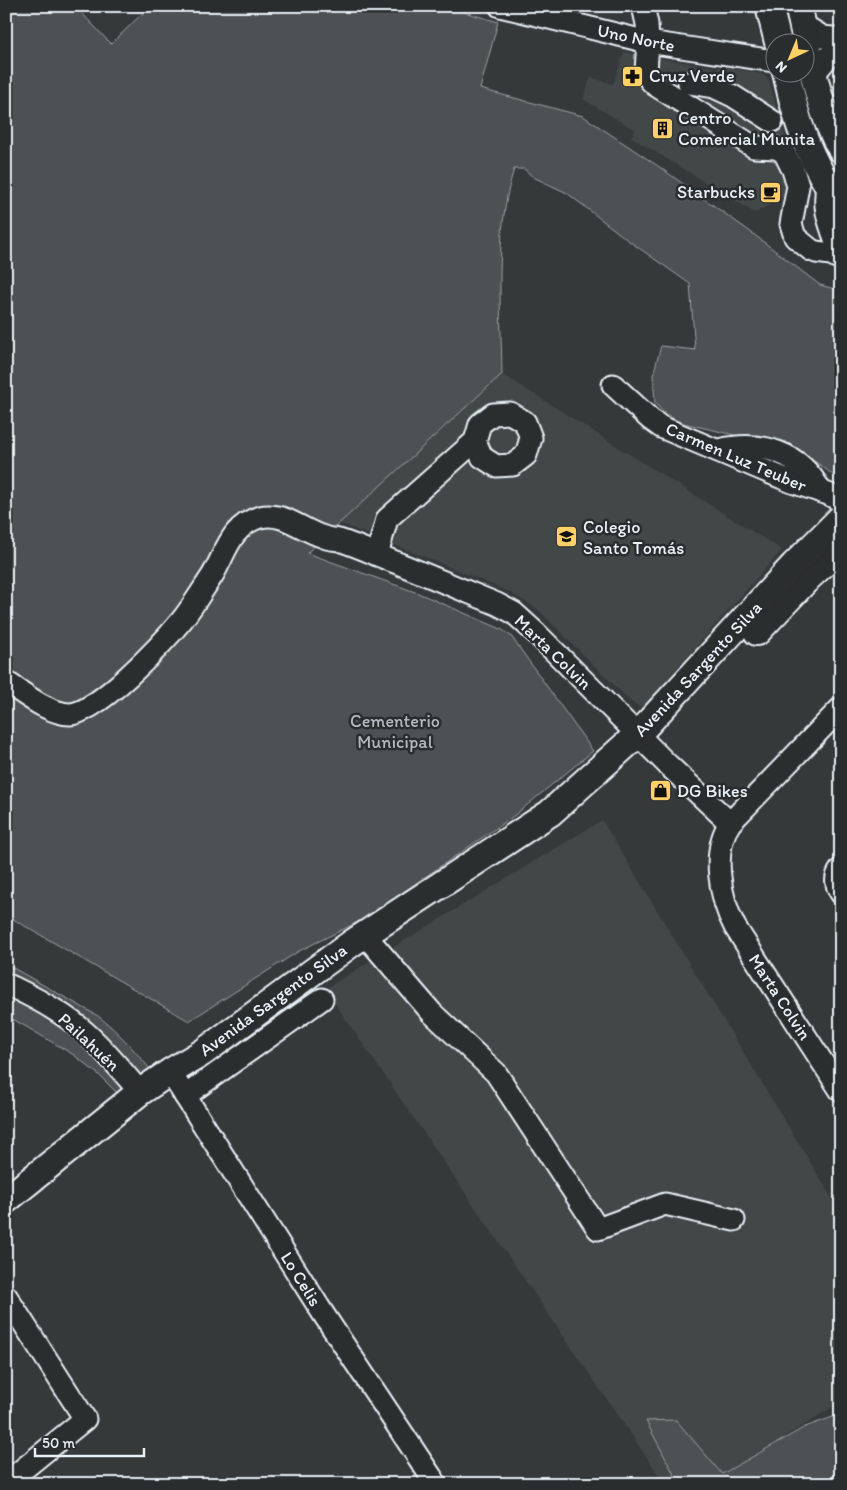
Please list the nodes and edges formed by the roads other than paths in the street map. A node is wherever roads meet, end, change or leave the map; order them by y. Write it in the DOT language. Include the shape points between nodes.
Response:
graph roads {
  1 [pos="500,6"];
  2 [pos="643,6"];
  3 [pos="769,6"];
  4 [pos="531,10"];
  5 [pos="801,16"];
  6 [pos="776,32"];
  7 [pos="805,32"];
  8 [pos="841,39"];
  9 [pos="648,42"];
  10 [pos="708,52"];
  11 [pos="841,52"];
  12 [pos="764,60"];
  13 [pos="814,74"];
  14 [pos="788,83"];
  15 [pos="684,91"];
  16 [pos="772,121"];
  17 [pos="754,147"];
  18 [pos="841,149"];
  19 [pos="837,219"];
  20 [pos="613,385"];
  21 [pos="476,441"];
  22 [pos="841,501"];
  23 [pos="841,518"];
  24 [pos="841,548"];
  25 [pos="377,555"];
  26 [pos="6,682"];
  27 [pos="841,708"];
  28 [pos="644,741"];
  29 [pos="725,832"];
  30 [pos="841,868"];
  31 [pos="841,893"];
  32 [pos="365,935"];
  33 [pos="6,984"];
  34 [pos="322,999"];
  35 [pos="170,1072"];
  36 [pos="841,1091"];
  37 [pos="140,1092"];
  38 [pos="185,1096"];
  39 [pos="6,1200"];
  40 [pos="734,1220"];
  41 [pos="6,1296"];
  42 [pos="14,1328"];
  43 [pos="6,1483"];
  44 [pos="436,1484"];
  1 -- 4 [label="street, Uno Norte"];
  2 -- 9 [label="street"];
  3 -- 6 [label="main road"];
  4 -- 9 [label="street, Uno Norte"];
  5 -- 7 [label="main road"];
  5 -- 8 [label="street" via="823,37"];
  9 -- 10 [label="street, Uno Norte"];
  9 -- 15 [label="street" via="648,76 655,85"];
  10 -- 12 [label="street, Uno Norte"];
  10 -- 15 [label="street"];
  11 -- 13 [label="street" via="829,56"];
  13 -- 18 [label="main road" via="827,120"];
  14 -- 16 [label="street"];
  14 -- 19 [label="main road" via="805,140"];
  15 -- 16 [label="street" via="714,87"];
  15 -- 17 [label="street"];
  16 -- 17 [label="street"];
  17 -- 19 [label="street" via="780,149 788,157 798,186 791,218 792,230 805,246 816,252"];
  20 -- 22 [label="street, Carmen Luz Teuber" via="660,427"];
  21 -- 25 [label="street" via="388,519"];
  23 -- 28 [label="main road, Avenida Sargento Silva" via="794,565"];
  24 -- 28 [label="main road, Avenida Sargento Silva"];
  25 -- 26 [label="street, Marta Colvin" via="324,538 289,520 260,517 233,535 214,573 181,621 135,670 97,702 71,714 57,712"];
  25 -- 28 [label="street, Marta Colvin" via="514,613"];
  27 -- 29 [label="street"];
  28 -- 29 [label="street, Marta Colvin"];
  28 -- 32 [label="main road, Avenida Sargento Silva" via="624,770 609,781 550,813"];
  29 -- 36 [label="street, Marta Colvin" via="720,855 721,887 728,913"];
  30 -- 31 [label="street" via="836,884"];
  32 -- 35 [label="main road, Avenida Sargento Silva" via="202,1053"];
  32 -- 40 [label="street" via="432,1014 496,1073 598,1229 665,1204"];
  33 -- 37 [label="street, Pailahuén" via="51,1007 79,1027"];
  34 -- 38 [label="street, Avenida Sargento Silva"];
  35 -- 37 [label="main road, Avenida Sargento Silva"];
  35 -- 38 [label="street, Lo Celis"];
  37 -- 39 [label="main road, Avenida Sargento Silva"];
  38 -- 44 [label="street, Lo Celis"];
  41 -- 42 [label="street"];
  42 -- 43 [label="street" via="85,1419"];
}
